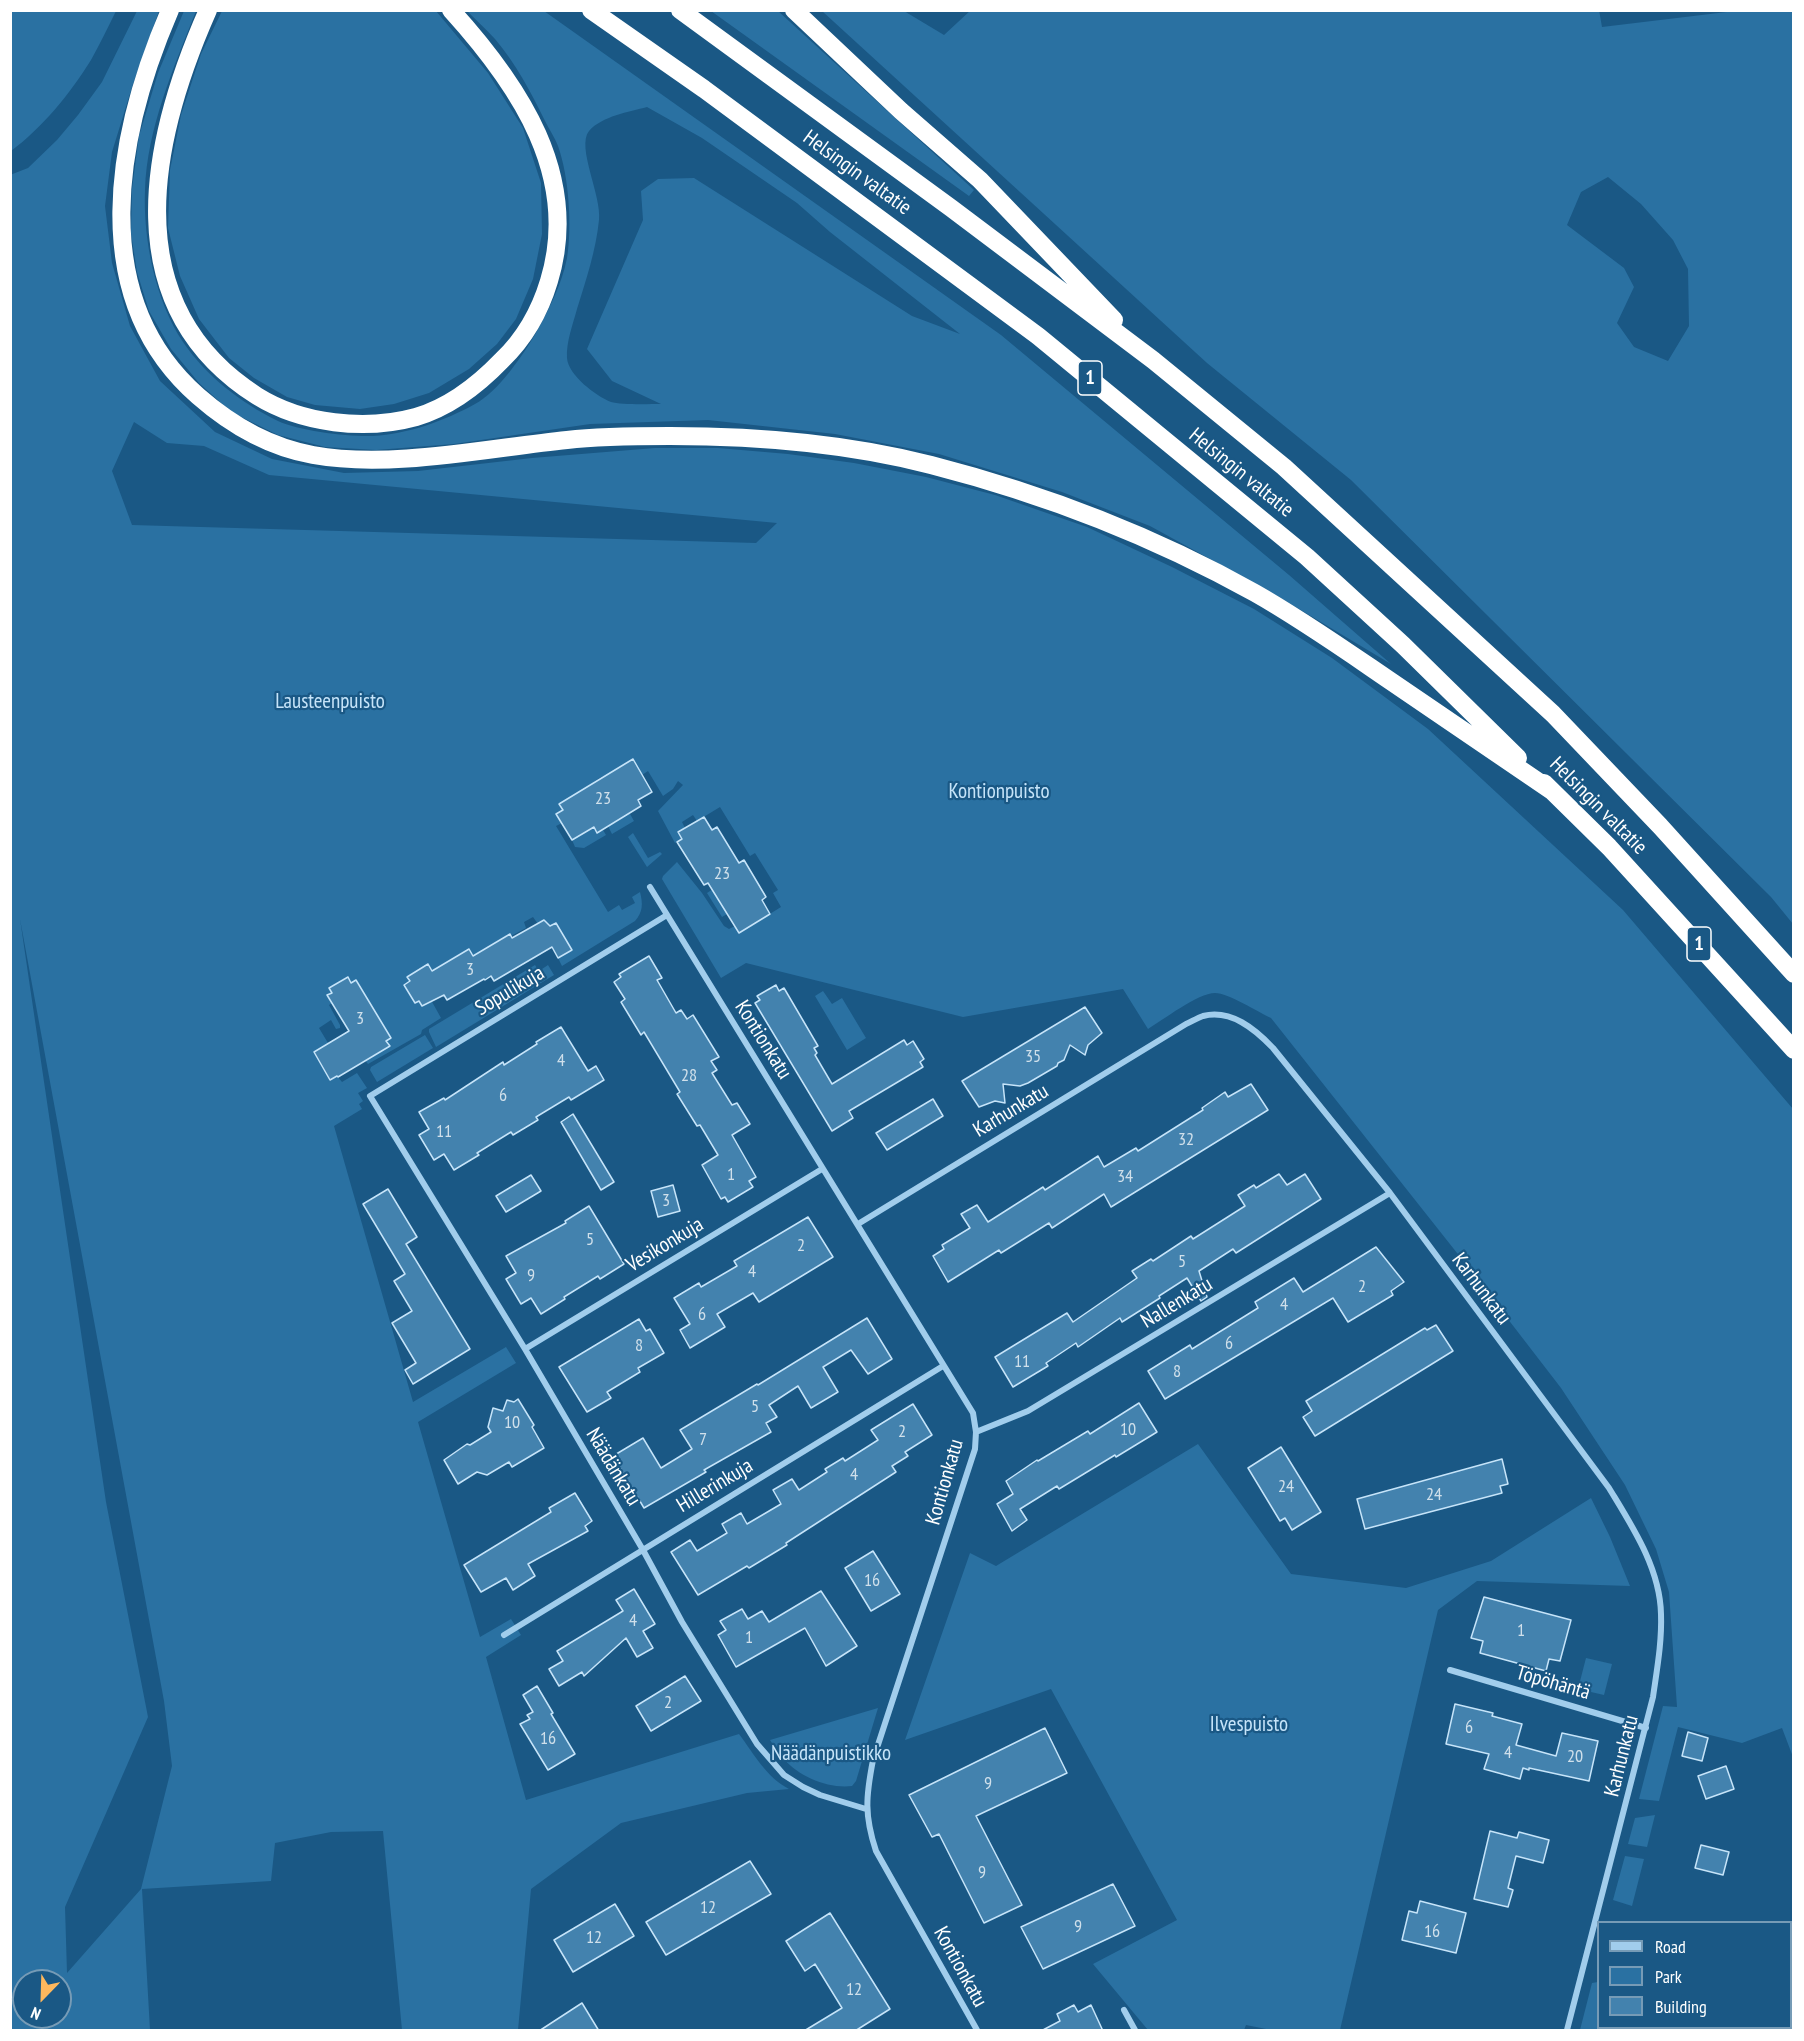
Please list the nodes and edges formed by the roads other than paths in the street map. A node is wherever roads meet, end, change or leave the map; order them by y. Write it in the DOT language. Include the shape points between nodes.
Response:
graph roads {
  1 [pos="170,10"];
  2 [pos="208,10"];
  3 [pos="452,10"];
  4 [pos="591,10"];
  5 [pos="680,10"];
  6 [pos="794,10"];
  7 [pos="1153,360"];
  8 [pos="1552,792"];
  9 [pos="650,887"];
  10 [pos="667,915"];
  11 [pos="1794,974"];
  12 [pos="1794,1050"];
  13 [pos="370,1096"];
  14 [pos="822,1169"];
  15 [pos="1390,1193"];
  16 [pos="858,1224"];
  17 [pos="525,1349"];
  18 [pos="943,1366"];
  19 [pos="976,1432"];
  20 [pos="643,1550"];
  21 [pos="504,1635"];
  22 [pos="1450,1670"];
  23 [pos="1646,1728"];
  24 [pos="866,1809"];
  25 [pos="1125,2010"];
  26 [pos="977,2031"];
  27 [pos="1135,2031"];
  28 [pos="1567,2031"];
  1 -- 8 [label="highway" via="144,79 129,139 121,206 125,267 146,327 166,362 207,404 249,433 298,452 340,458 425,456 573,439 721,436 811,443 928,464 1083,512 1164,547 1254,593 1317,631"];
  2 -- 3 [label="highway" via="175,98 158,176 159,245 176,303 209,357 268,403 329,421 375,424 417,417 437,409 493,370 522,338 533,319 556,253 559,234 553,177 535,127 520,98"];
  4 -- 8 [label="highway, Helsingin valtatie / 1" via="1038,336 1307,557"];
  5 -- 7 [label="highway, Helsingin valtatie / 1"];
  6 -- 7 [label="highway" via="980,180"];
  7 -- 11 [label="highway, Helsingin valtatie / 1" via="1284,467 1553,714"];
  8 -- 12 [label="highway, Helsingin valtatie / 1" via="1609,847"];
  9 -- 10 [label="street, Kontionkatu"];
  10 -- 13 [label="street, Sopulikuja"];
  10 -- 14 [label="street, Kontionkatu"];
  13 -- 17 [label="street, Näädänkatu"];
  14 -- 16 [label="street, Kontionkatu"];
  14 -- 17 [label="street, Vesikonkuja"];
  15 -- 16 [label="street, Karhunkatu" via="1258,1032 1223,1015 1204,1016"];
  15 -- 19 [label="street, Nallenkatu" via="1028,1412"];
  15 -- 23 [label="street, Karhunkatu" via="1609,1488 1645,1552 1661,1612 1659,1658"];
  16 -- 18 [label="street, Kontionkatu"];
  17 -- 20 [label="street, Näädänkatu"];
  18 -- 19 [label="street, Kontionkatu" via="973,1413"];
  18 -- 20 [label="street, Hillerinkuja"];
  19 -- 24 [label="street, Kontionkatu" via="975,1449 873,1760"];
  20 -- 21 [label="street, Hillerinkuja"];
  20 -- 24 [label="street, Näädänkatu" via="682,1622 770,1760 803,1787"];
  22 -- 23 [label="street, Töpöhäntä"];
  23 -- 28 [label="street, Karhunkatu"];
  24 -- 26 [label="street, Kontionkatu" via="876,1851"];
  25 -- 27 [label="street"];
}
